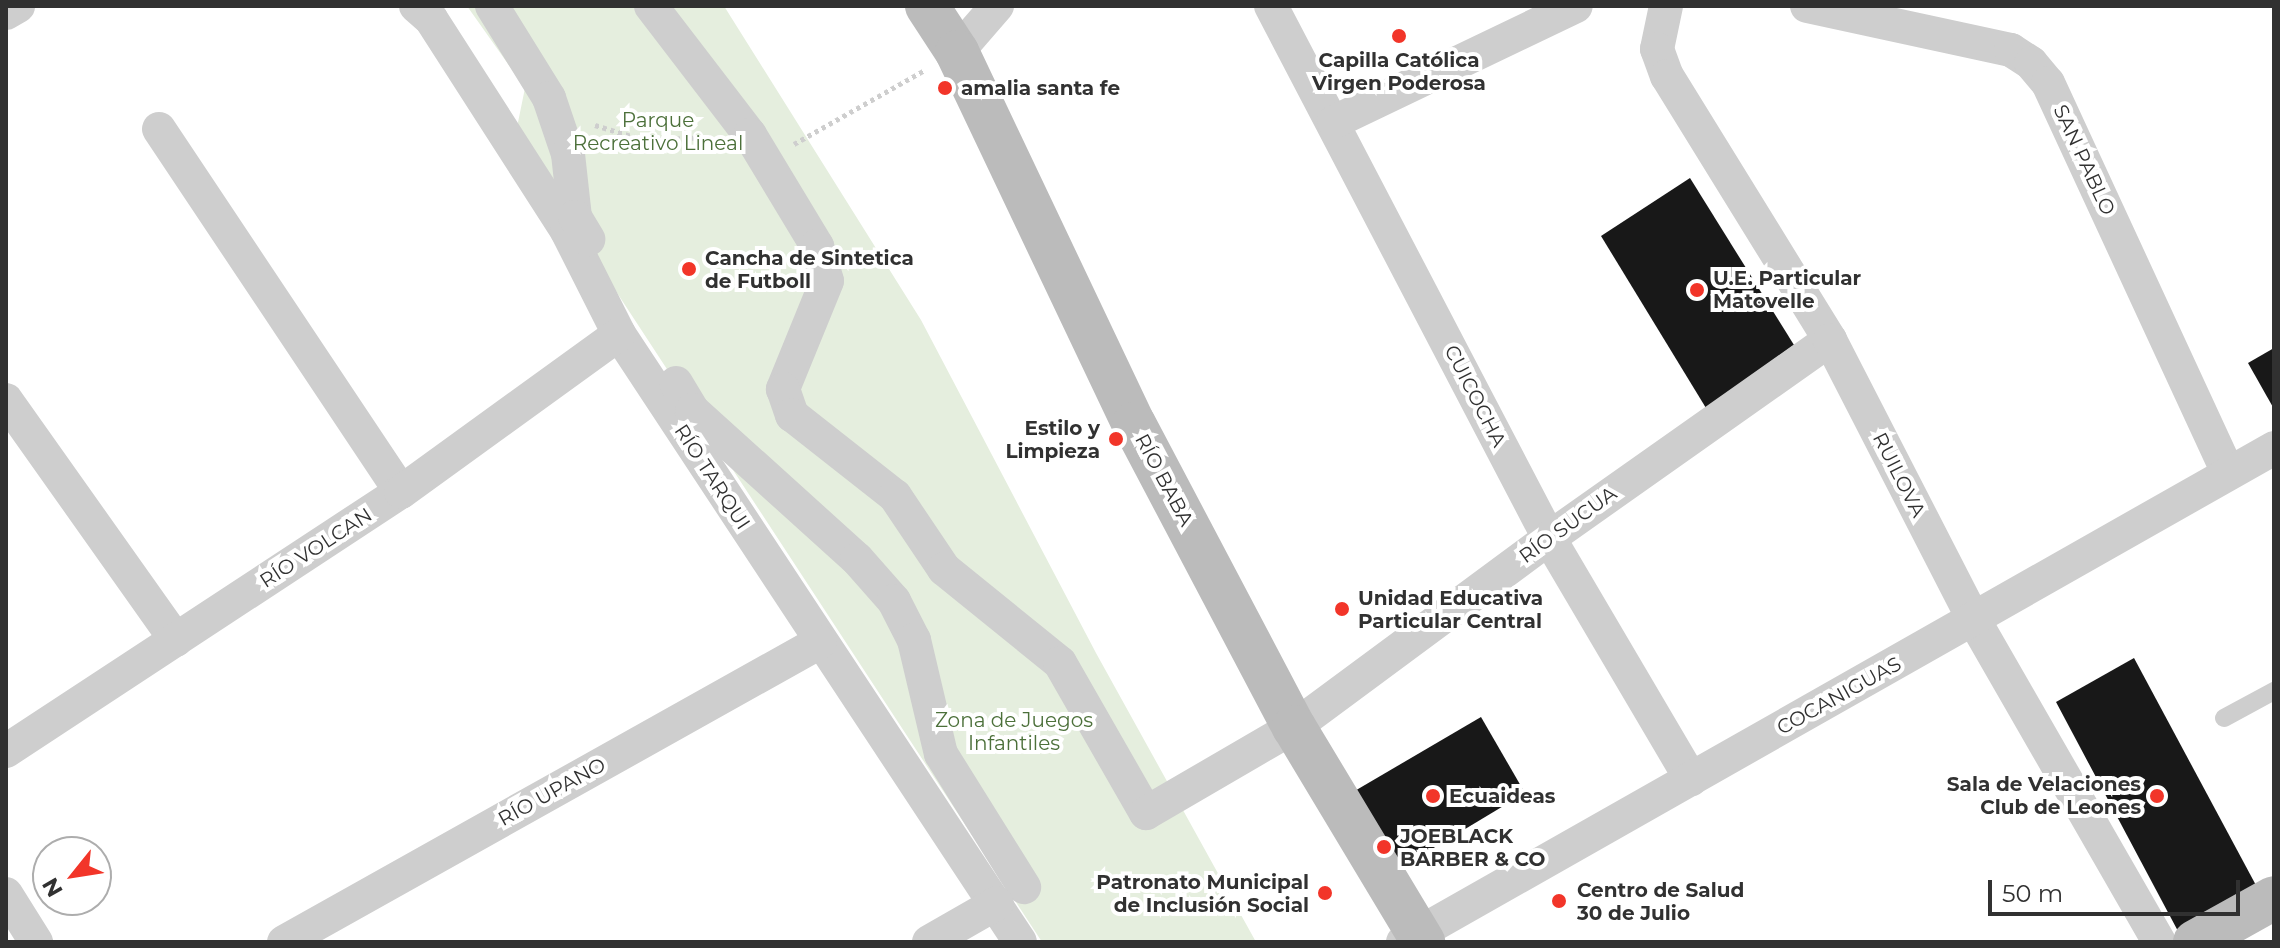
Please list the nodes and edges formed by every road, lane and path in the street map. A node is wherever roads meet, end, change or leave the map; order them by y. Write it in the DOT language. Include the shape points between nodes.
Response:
graph roads {
  1 [pos="18,6"];
  2 [pos="416,6"];
  3 [pos="492,6"];
  4 [pos="651,6"];
  5 [pos="927,6"];
  6 [pos="997,6"];
  7 [pos="1271,6"];
  8 [pos="1576,6"];
  9 [pos="1666,6"];
  10 [pos="1807,6"];
  11 [pos="6,13"];
  12 [pos="957,52"];
  13 [pos="549,98"];
  14 [pos="1334,122"];
  15 [pos="159,129"];
  16 [pos="758,147"];
  17 [pos="619,334"];
  18 [pos="1830,340"];
  19 [pos="6,400"];
  20 [pos="2274,448"];
  21 [pos="2228,473"];
  22 [pos="401,492"];
  23 [pos="1549,538"];
  24 [pos="1974,620"];
  25 [pos="176,640"];
  26 [pos="820,642"];
  27 [pos="2274,691"];
  28 [pos="2224,718"];
  29 [pos="1294,727"];
  30 [pos="6,751"];
  31 [pos="1691,779"];
  32 [pos="6,894"];
  33 [pos="1010,895"];
  34 [pos="2274,898"];
  35 [pos="1415,939"];
  36 [pos="36,942"];
  37 [pos="284,942"];
  38 [pos="929,942"];
  39 [pos="1020,942"];
  40 [pos="2159,942"];
  41 [pos="2195,942"];
  1 -- 11 [label="street"];
  2 -- 17 [label="street, RÍO TARQUI" via="431,19 567,231"];
  3 -- 13 [label="street"];
  4 -- 16 [label="street"];
  5 -- 12 [label="street, RÍO BABA"];
  6 -- 12 [label="street"];
  7 -- 14 [label="street, CUICOCHA"];
  8 -- 14 [label="street"];
  9 -- 18 [label="street, RUILOVA" via="1657,49 1667,76"];
  10 -- 21 [label="street, SAN PABLO" via="2011,50 2031,63 2048,83"];
  12 -- 16 [label="path"];
  12 -- 29 [label="street, RÍO BABA" via="1134,424"];
  13 -- 16 [label="path" via="608,133"];
  13 -- 33 [label="street" via="568,154 575,217 692,410 857,559 894,601 914,640 941,754"];
  14 -- 23 [label="street, CUICOCHA"];
  15 -- 22 [label="street"];
  16 -- 29 [label="street, RÍO SUCUA" via="817,246 827,281 783,389 792,415 895,496 944,569 1060,663 1146,813"];
  17 -- 22 [label="street, RÍO VOLCAN"];
  17 -- 26 [label="street, RÍO TARQUI"];
  18 -- 23 [label="street, RÍO SUCUA"];
  18 -- 24 [label="street, RUILOVA"];
  19 -- 25 [label="street"];
  20 -- 21 [label="street, COCANIGUAS"];
  21 -- 24 [label="street, COCANIGUAS"];
  22 -- 25 [label="street, RÍO VOLCAN"];
  23 -- 29 [label="street, RÍO SUCUA"];
  23 -- 31 [label="street, CUICOCHA"];
  24 -- 31 [label="street, COCANIGUAS"];
  24 -- 40 [label="street, RUILOVA"];
  25 -- 30 [label="street, RÍO VOLCAN"];
  26 -- 33 [label="street, RÍO TARQUI"];
  26 -- 37 [label="street, RÍO UPANO"];
  27 -- 28 [label="lane"];
  29 -- 35 [label="street, RÍO BABA"];
  31 -- 35 [label="street, COCANIGUAS"];
  32 -- 36 [label="street"];
  33 -- 38 [label="street"];
  33 -- 39 [label="street, RÍO TARQUI"];
  34 -- 41 [label="street"];
}
